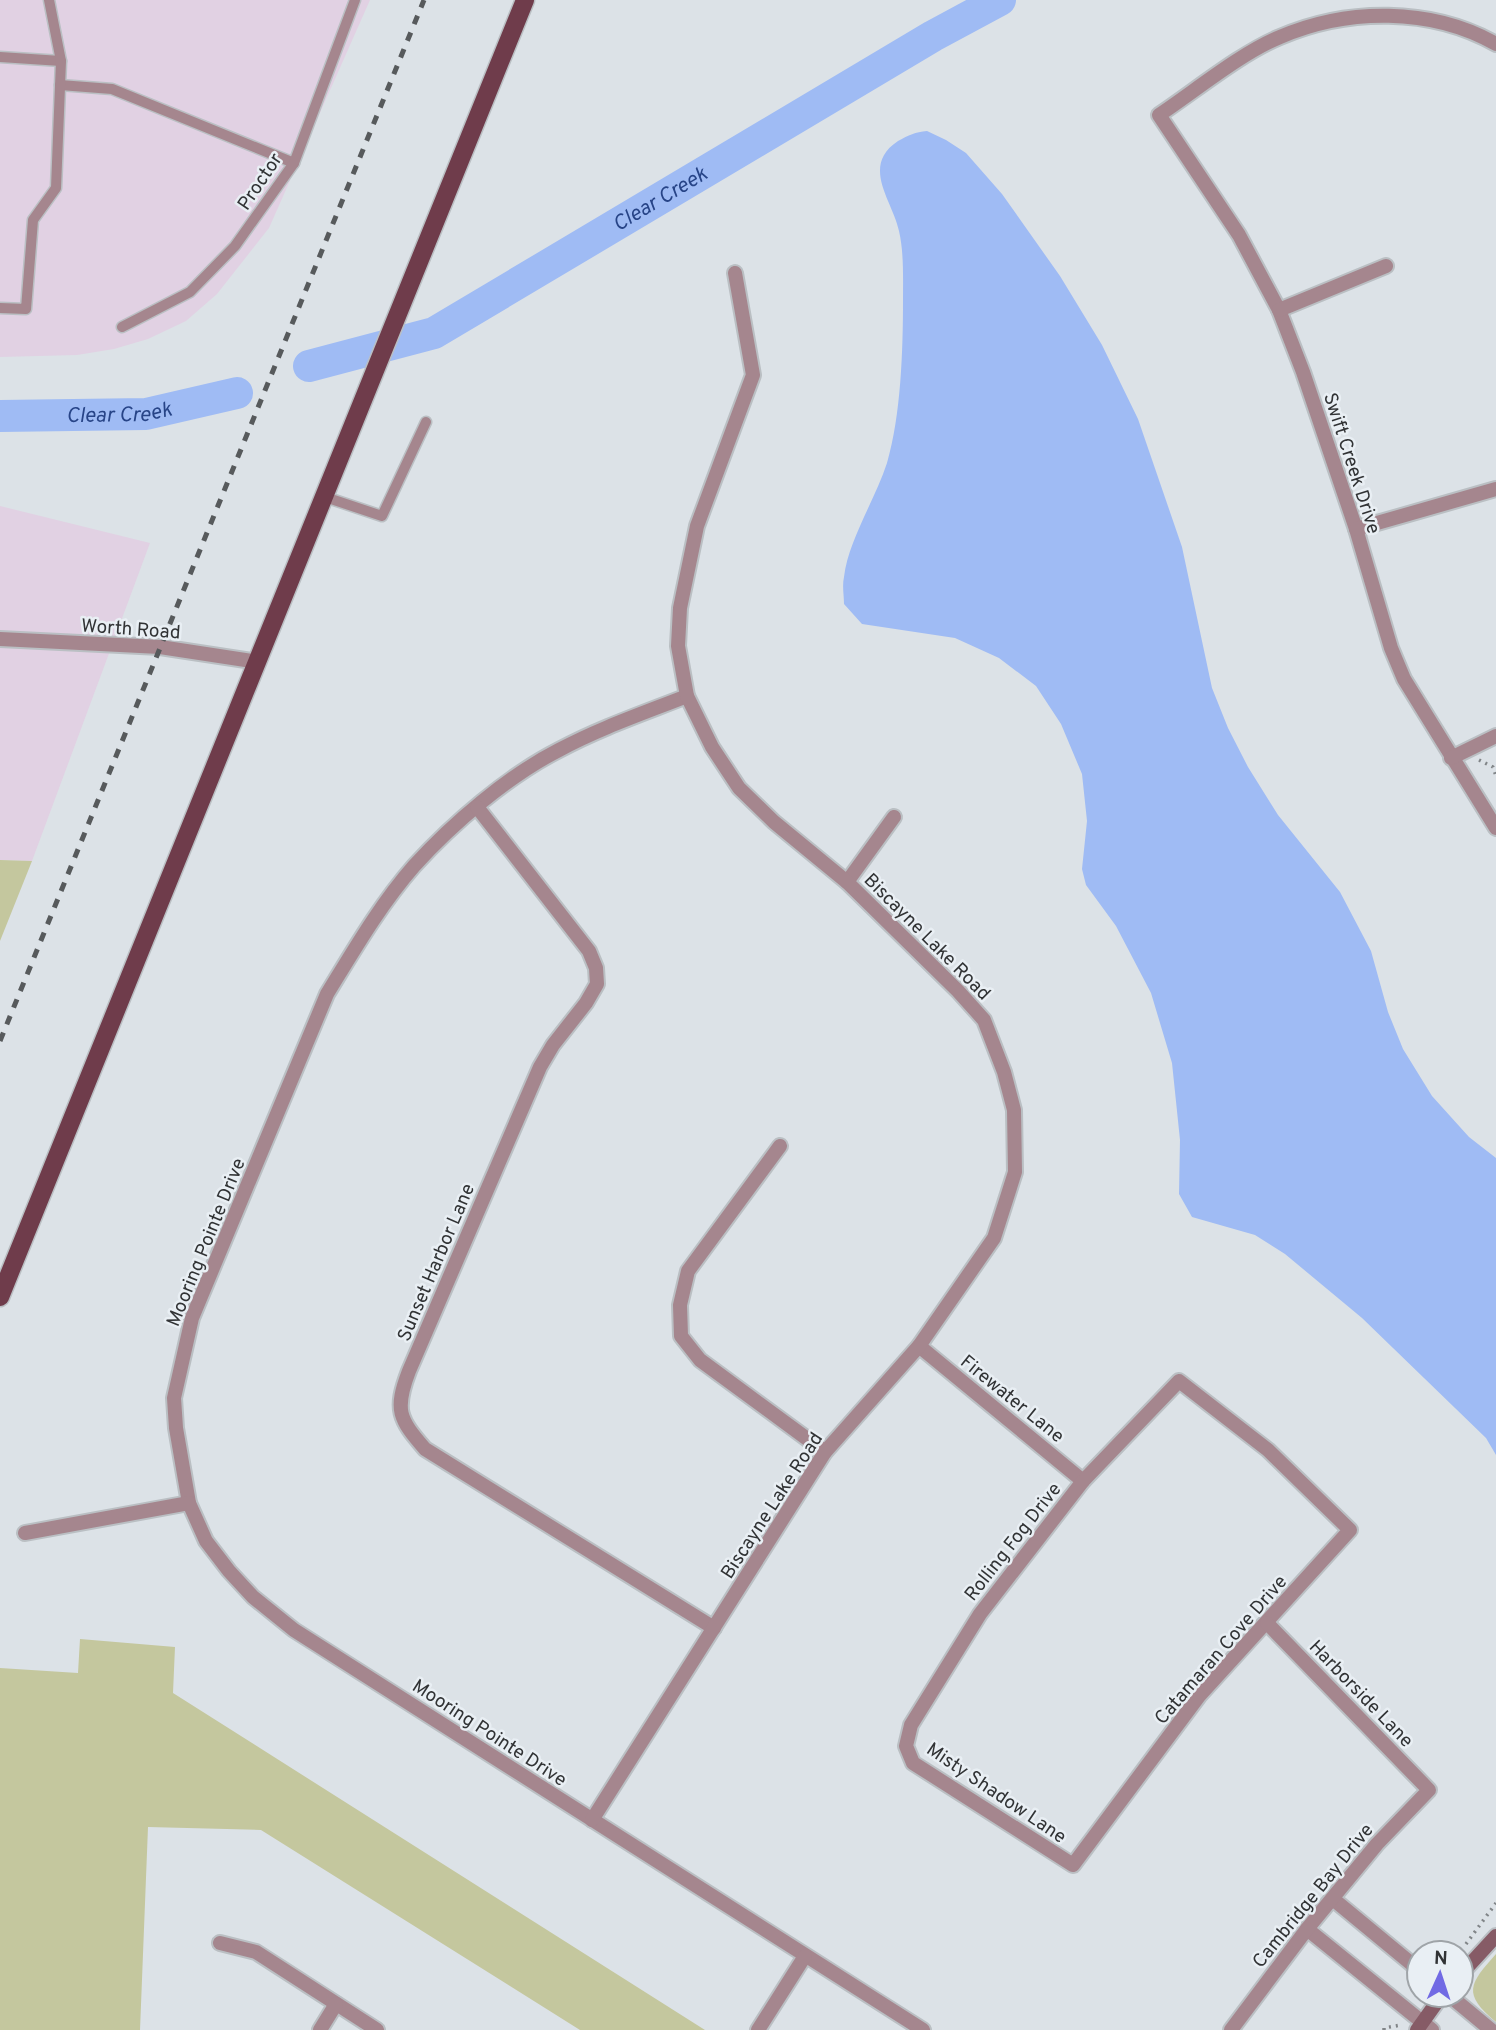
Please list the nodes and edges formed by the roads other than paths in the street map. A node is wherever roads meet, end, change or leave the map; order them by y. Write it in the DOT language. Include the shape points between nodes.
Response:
graph roads {
  1 [pos="49,0"];
  2 [pos="355,0"];
  3 [pos="525,0"];
  4 [pos="1496,44"];
  5 [pos="0,57"];
  6 [pos="61,61"];
  7 [pos="60,85"];
  8 [pos="294,163"];
  9 [pos="1386,266"];
  10 [pos="734,273"];
  11 [pos="0,308"];
  12 [pos="1279,310"];
  13 [pos="122,327"];
  14 [pos="426,422"];
  15 [pos="1496,489"];
  16 [pos="324,497"];
  17 [pos="1356,529"];
  18 [pos="0,639"];
  19 [pos="258,662"];
  20 [pos="687,696"];
  21 [pos="1496,736"];
  22 [pos="1451,758"];
  23 [pos="477,807"];
  24 [pos="894,817"];
  25 [pos="1496,828"];
  26 [pos="847,882"];
  27 [pos="780,1146"];
  28 [pos="0,1297"];
  29 [pos="919,1346"];
  30 [pos="825,1452"];
  31 [pos="1083,1480"];
  32 [pos="189,1503"];
  33 [pos="1350,1530"];
  34 [pos="25,1533"];
  35 [pos="1267,1623"];
  36 [pos="714,1628"];
  37 [pos="906,1746"];
  38 [pos="1429,1790"];
  39 [pos="592,1820"];
  40 [pos="1073,1865"];
  41 [pos="1333,1899"];
  42 [pos="1307,1929"];
  43 [pos="1496,1936"];
  44 [pos="220,1942"];
  45 [pos="805,1956"];
  46 [pos="1405,1958"];
  47 [pos="1475,1959"];
  48 [pos="337,2004"];
  49 [pos="1434,2009"];
  50 [pos="1466,2009"];
  51 [pos="1424,2027"];
  52 [pos="320,2030"];
  53 [pos="377,2030"];
  54 [pos="758,2030"];
  55 [pos="923,2030"];
  56 [pos="1231,2030"];
  57 [pos="1491,2030"];
  1 -- 6 [label="lane"];
  2 -- 8 [label="lane, Proctor"];
  3 -- 16 [label="main road"];
  4 -- 12 [label="street, Swift Creek Drive" via="1444,23 1411,17 1383,15 1315,25 1251,52 1159,115 1239,235"];
  5 -- 6 [label="lane"];
  6 -- 7 [label="lane"];
  7 -- 8 [label="lane" via="112,89"];
  7 -- 11 [label="lane" via="56,188 33,220 26,309"];
  8 -- 13 [label="lane, Proctor" via="234,246 190,292"];
  9 -- 12 [label="street"];
  10 -- 20 [label="street, Biscayne Lake Road" via="753,375 697,526 680,608 678,646"];
  12 -- 17 [label="street, Swift Creek Drive"];
  14 -- 16 [label="lane" via="382,516"];
  15 -- 17 [label="street"];
  16 -- 19 [label="main road"];
  17 -- 22 [label="street, Swift Creek Drive" via="1391,648"];
  18 -- 19 [label="street, Worth Road" via="160,647"];
  19 -- 28 [label="main road"];
  20 -- 23 [label="street, Mooring Pointe Drive" via="557,751"];
  20 -- 26 [label="street, Biscayne Lake Road" via="739,789"];
  21 -- 22 [label="street"];
  22 -- 25 [label="street, Swift Creek Drive"];
  23 -- 32 [label="street, Mooring Pointe Drive" via="415,866 327,994 192,1318 174,1398"];
  23 -- 36 [label="street, Sunset Harbor Lane" via="589,951 597,984 540,1067 409,1371 400,1395 403,1423 425,1449"];
  24 -- 26 [label="street"];
  26 -- 29 [label="street, Biscayne Lake Road" via="984,1020 1014,1110 1015,1172 994,1238"];
  27 -- 30 [label="street" via="688,1271 680,1305 681,1336 700,1360"];
  29 -- 30 [label="street, Biscayne Lake Road"];
  29 -- 31 [label="street, Firewater Lane"];
  30 -- 36 [label="street, Biscayne Lake Road"];
  31 -- 33 [label="street, Rolling Fog Drive" via="1179,1381 1268,1450"];
  31 -- 37 [label="street, Rolling Fog Drive" via="980,1614 911,1725"];
  32 -- 34 [label="street"];
  32 -- 39 [label="street, Mooring Pointe Drive" via="206,1541 229,1572 294,1630"];
  33 -- 35 [label="street, Catamaran Cove Drive"];
  35 -- 38 [label="street, Harborside Lane"];
  35 -- 40 [label="street, Catamaran Cove Drive" via="1199,1696"];
  36 -- 39 [label="street, Biscayne Lake Road"];
  37 -- 40 [label="street, Misty Shadow Lane" via="913,1763"];
  38 -- 41 [label="street, Cambridge Bay Drive"];
  39 -- 45 [label="street, Mooring Pointe Drive"];
  41 -- 42 [label="street, Cambridge Bay Drive"];
  41 -- 46 [label="street"];
  42 -- 51 [label="street"];
  42 -- 56 [label="street, Cambridge Bay Drive"];
  43 -- 47 [label="street"];
  44 -- 48 [label="street" via="256,1952"];
  45 -- 54 [label="street"];
  45 -- 55 [label="street, Mooring Pointe Drive"];
  48 -- 52 [label="street"];
  48 -- 53 [label="street"];
  49 -- 51 [label="street"];
  50 -- 57 [label="street"];
}
